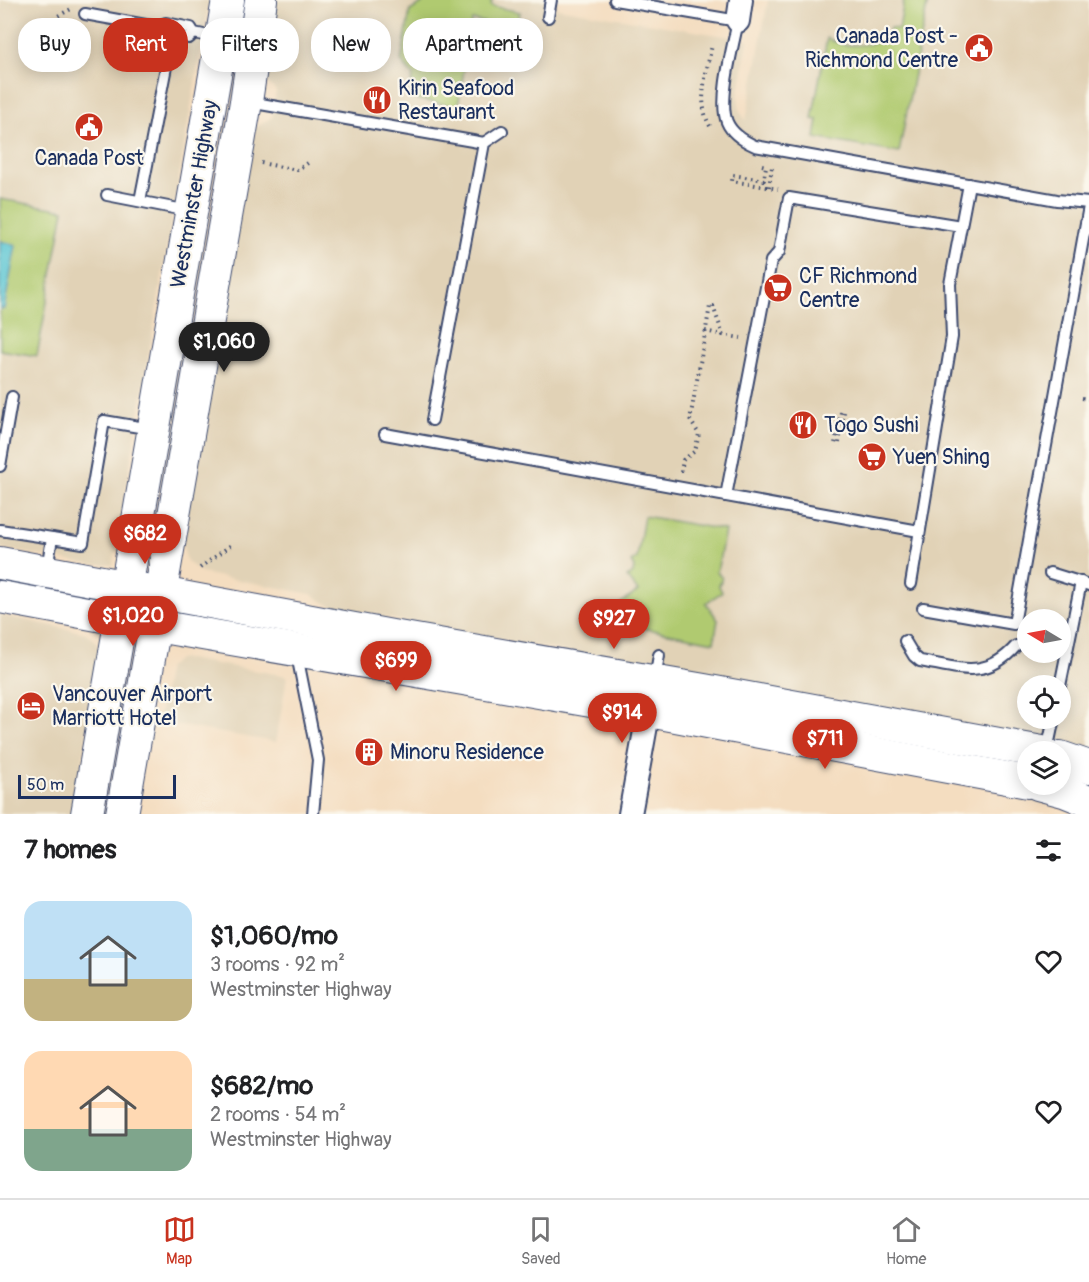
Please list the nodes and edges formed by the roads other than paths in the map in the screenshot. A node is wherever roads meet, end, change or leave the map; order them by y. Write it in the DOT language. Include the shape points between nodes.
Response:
graph roads {
  1 [pos="228,0"];
  2 [pos="261,0"];
  3 [pos="551,0"];
  4 [pos="615,0"];
  5 [pos="740,11"];
  6 [pos="85,14"];
  7 [pos="548,17"];
  8 [pos="107,18"];
  9 [pos="218,18"];
  10 [pos="165,72"];
  11 [pos="204,72"];
  12 [pos="246,102"];
  13 [pos="502,131"];
  14 [pos="484,143"];
  15 [pos="969,184"];
  16 [pos="107,195"];
  17 [pos="140,201"];
  18 [pos="1089,205"];
  19 [pos="190,211"];
  20 [pos="961,226"];
  21 [pos="12,397"];
  22 [pos="432,420"];
  23 [pos="154,430"];
  24 [pos="385,434"];
  25 [pos="0,466"];
  26 [pos="726,496"];
  27 [pos="0,530"];
  28 [pos="919,531"];
  29 [pos="52,538"];
  30 [pos="0,563"];
  31 [pos="46,572"];
  32 [pos="1050,573"];
  33 [pos="1085,583"];
  34 [pos="910,584"];
  35 [pos="127,587"];
  36 [pos="162,594"];
  37 [pos="0,597"];
  38 [pos="923,608"];
  39 [pos="121,619"];
  40 [pos="155,626"];
  41 [pos="905,641"];
  42 [pos="1016,646"];
  43 [pos="296,649"];
  44 [pos="1063,675"];
  45 [pos="654,682"];
  46 [pos="1017,747"];
  47 [pos="1071,761"];
  48 [pos="1089,767"];
  49 [pos="1017,779"];
  50 [pos="1071,794"];
  51 [pos="1089,801"];
  52 [pos="87,814"];
  53 [pos="122,814"];
  54 [pos="313,814"];
  55 [pos="630,814"];
  1 -- 9 [label="street, Westminster Highway"];
  2 -- 12 [label="street, Westminster Highway"];
  3 -- 7 [label="lane"];
  4 -- 5 [label="lane"];
  5 -- 15 [label="lane" via="723,106 728,124 741,139 755,146"];
  6 -- 8 [label="lane"];
  10 -- 17 [label="lane"];
  11 -- 19 [label="street, Westminster Highway"];
  12 -- 14 [label="lane"];
  12 -- 36 [label="street, Westminster Highway"];
  13 -- 14 [label="lane"];
  14 -- 22 [label="lane"];
  15 -- 18 [label="lane"];
  15 -- 20 [label="lane"];
  16 -- 17 [label="lane"];
  17 -- 19 [label="lane"];
  18 -- 38 [label="lane" via="1014,624"];
  19 -- 23 [label="street, Westminster Highway"];
  20 -- 26 [label="lane" via="789,198 779,252 771,261"];
  20 -- 28 [label="lane" via="950,284 952,337"];
  21 -- 25 [label="lane"];
  23 -- 29 [label="lane" via="104,421 83,543"];
  23 -- 35 [label="street, Westminster Highway"];
  24 -- 26 [label="lane"];
  26 -- 28 [label="lane"];
  27 -- 29 [label="lane"];
  28 -- 34 [label="lane"];
  29 -- 31 [label="lane"];
  30 -- 31 [label="street"];
  31 -- 35 [label="street"];
  32 -- 33 [label="lane"];
  33 -- 44 [label="lane"];
  35 -- 36 [label="street"];
  35 -- 39 [label="street, Westminster Highway"];
  36 -- 40 [label="street, Westminster Highway"];
  36 -- 45 [label="street"];
  37 -- 39 [label="street"];
  39 -- 40 [label="street"];
  39 -- 52 [label="street, Westminster Highway"];
  40 -- 43 [label="street"];
  40 -- 53 [label="street, Westminster Highway"];
  41 -- 42 [label="lane" via="920,661 971,670 1002,661"];
  43 -- 45 [label="street"];
  43 -- 54 [label="lane" via="318,760"];
  45 -- 46 [label="street"];
  45 -- 49 [label="street"];
  45 -- 55 [label="street"];
  47 -- 48 [label="street"];
  50 -- 51 [label="street"];
}
